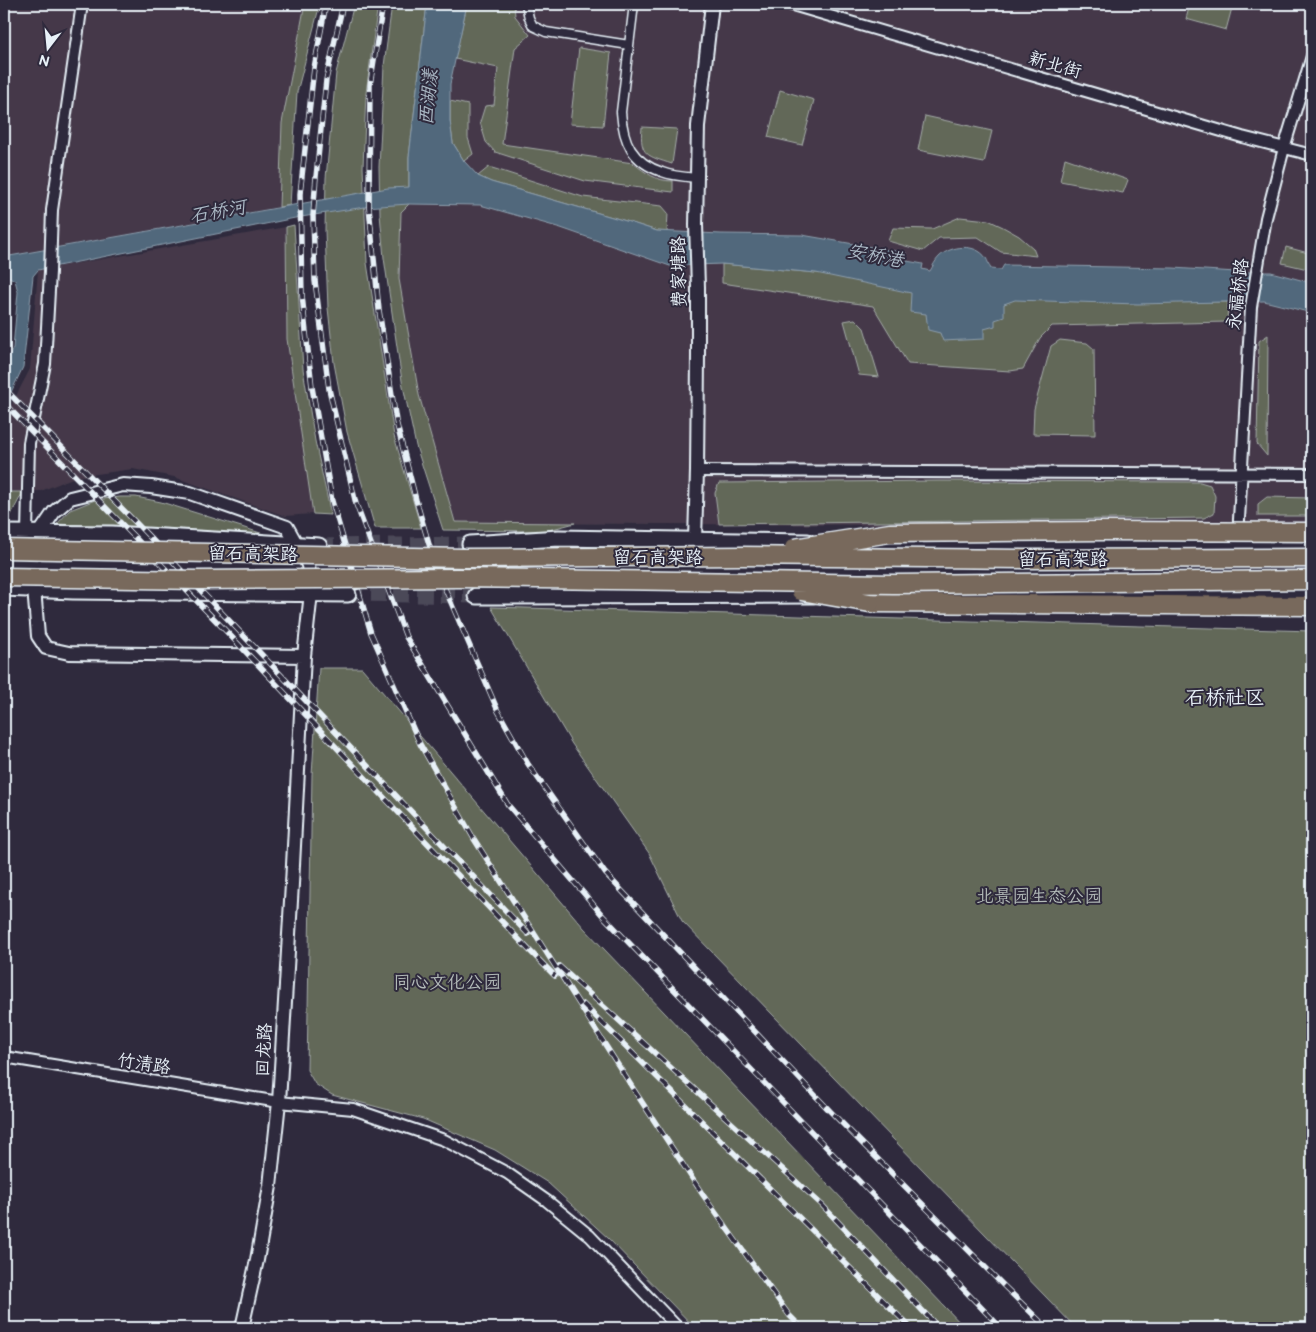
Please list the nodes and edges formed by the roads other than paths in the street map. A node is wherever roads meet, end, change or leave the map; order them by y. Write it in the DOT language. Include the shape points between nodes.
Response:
graph roads {
  1 [pos="82,4"];
  2 [pos="526,4"];
  3 [pos="634,4"];
  4 [pos="712,4"];
  5 [pos="789,4"];
  6 [pos="629,45"];
  7 [pos="1312,56"];
  8 [pos="1284,148"];
  9 [pos="1312,155"];
  10 [pos="697,178"];
  11 [pos="697,471"];
  12 [pos="1242,474"];
  13 [pos="1312,474"];
  14 [pos="1312,532"];
  15 [pos="4,534"];
  16 [pos="33,534"];
  17 [pos="695,540"];
  18 [pos="1238,543"];
  19 [pos="1312,543"];
  20 [pos="470,544"];
  21 [pos="297,545"];
  22 [pos="319,546"];
  23 [pos="4,549"];
  24 [pos="742,556"];
  25 [pos="1312,558"];
  26 [pos="4,578"];
  27 [pos="1312,580"];
  28 [pos="746,582"];
  29 [pos="36,583"];
  30 [pos="4,588"];
  31 [pos="1312,592"];
  32 [pos="311,593"];
  33 [pos="348,594"];
  34 [pos="476,596"];
  35 [pos="1312,606"];
  36 [pos="304,656"];
  37 [pos="4,1057"];
  38 [pos="279,1102"];
  39 [pos="242,1328"];
  40 [pos="678,1328"];
  1 -- 16 [label="street" via="52,210 45,364 29,443"];
  2 -- 6 [label="street" via="534,26 546,32"];
  3 -- 6 [label="street"];
  4 -- 10 [label="street, 费家塘路" via="699,121"];
  5 -- 8 [label="street, 新北街"];
  6 -- 10 [label="street" via="621,112 622,128 631,151 641,162 662,172"];
  7 -- 8 [label="street, 永福桥路"];
  8 -- 9 [label="street, 新北街"];
  8 -- 12 [label="street, 永福桥路" via="1266,218 1249,314"];
  10 -- 11 [label="street, 费家塘路"];
  11 -- 12 [label="street"];
  11 -- 17 [label="street, 费家塘路"];
  12 -- 13 [label="street"];
  12 -- 18 [label="street, 永福桥路"];
  14 -- 24 [label="highway, bridge" via="890,534"];
  15 -- 16 [label="main road"];
  16 -- 21 [label="main road" via="112,534"];
  16 -- 21 [label="street, 回龙路" via="70,498 122,485 190,493 287,527"];
  17 -- 18 [label="main road"];
  17 -- 20 [label="main road" via="559,538"];
  18 -- 19 [label="main road"];
  21 -- 22 [label="main road"];
  21 -- 32 [label="street, 回龙路" via="308,565"];
  23 -- 24 [label="highway, 留石高架路, bridge" via="464,558"];
  24 -- 25 [label="highway, 留石高架路, bridge"];
  26 -- 29 [label="highway, 留石高架路, bridge"];
  27 -- 28 [label="highway, 留石高架路, bridge" via="894,584"];
  28 -- 29 [label="highway, 留石高架路, bridge" via="459,578"];
  28 -- 35 [label="highway, bridge" via="870,603"];
  29 -- 30 [label="main road"];
  29 -- 32 [label="main road" via="73,591"];
  29 -- 36 [label="street" via="38,636 46,648 69,653"];
  31 -- 34 [label="main road"];
  32 -- 33 [label="main road"];
  32 -- 36 [label="street, 回龙路"];
  36 -- 38 [label="street, 回龙路"];
  37 -- 38 [label="street, 竹清路"];
  38 -- 39 [label="street, 回龙路" via="270,1186"];
  38 -- 40 [label="street, 竹清路" via="353,1109 444,1140 507,1173 590,1236"];
}
